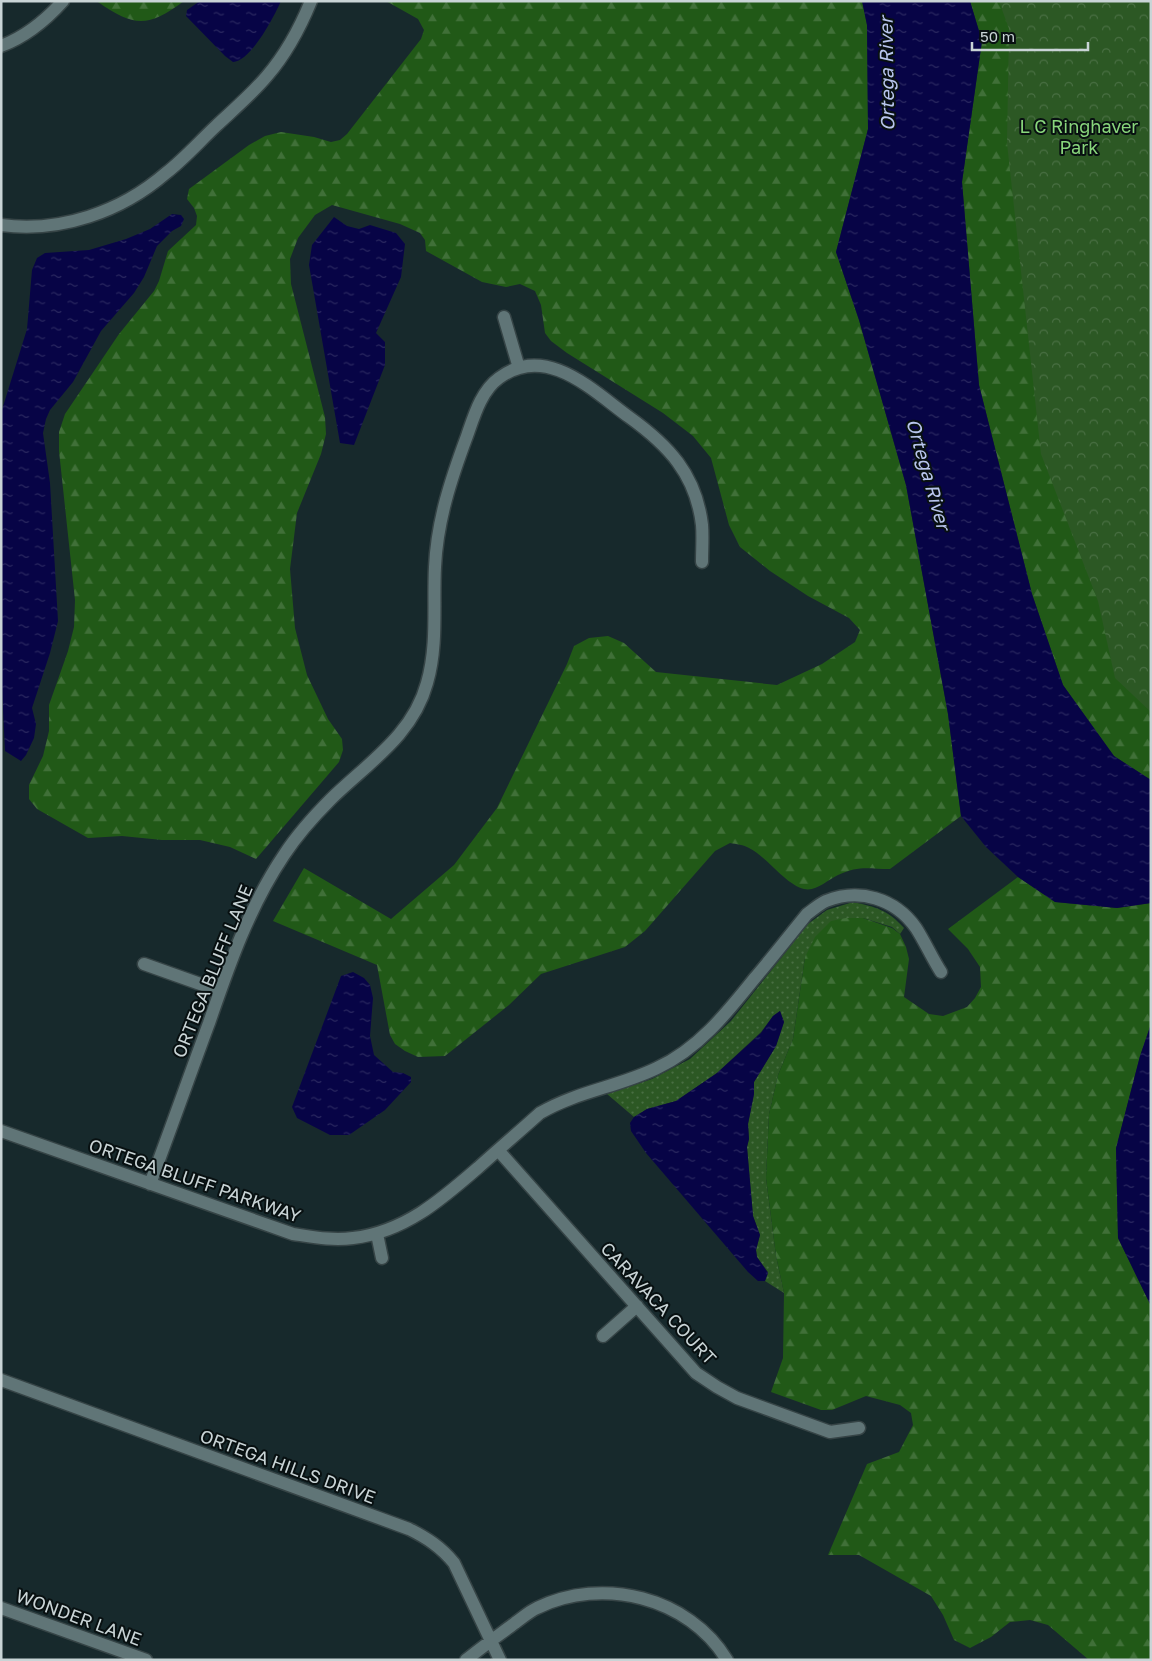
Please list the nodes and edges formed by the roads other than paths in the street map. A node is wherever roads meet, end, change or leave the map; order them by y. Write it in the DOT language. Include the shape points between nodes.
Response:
graph roads {
  1 [pos="63,1"];
  2 [pos="312,1"];
  3 [pos="1,46"];
  4 [pos="1,225"];
  5 [pos="504,317"];
  6 [pos="520,368"];
  7 [pos="702,562"];
  8 [pos="144,964"];
  9 [pos="941,972"];
  10 [pos="220,991"];
  11 [pos="1,1131"];
  12 [pos="498,1150"];
  13 [pos="150,1184"];
  14 [pos="377,1234"];
  15 [pos="382,1258"];
  16 [pos="637,1306"];
  17 [pos="603,1336"];
  18 [pos="1,1380"];
  19 [pos="859,1428"];
  20 [pos="1,1608"];
  21 [pos="491,1640"];
  22 [pos="146,1660"];
  23 [pos="466,1660"];
  24 [pos="500,1660"];
  25 [pos="727,1660"];
  1 -- 3 [label="street" via="27,33"];
  2 -- 4 [label="street" via="286,50 267,76 166,174 98,214 55,225 19,228"];
  5 -- 6 [label="street"];
  6 -- 7 [label="street, ORTEGA BLUFF LANE" via="556,368 572,376 663,444 681,466 693,490 702,523"];
  6 -- 10 [label="street, ORTEGA BLUFF LANE" via="500,377 486,391 449,483 439,526 435,564 433,656 417,709 404,730 311,820 285,853 256,902"];
  8 -- 10 [label="street"];
  9 -- 12 [label="street, ORTEGA BLUFF PARKWAY" via="915,927 899,909 860,895 824,902 806,914 724,1018 701,1040 657,1068 558,1102 540,1113"];
  10 -- 13 [label="street, ORTEGA BLUFF LANE"];
  11 -- 13 [label="street, ORTEGA BLUFF PARKWAY"];
  12 -- 14 [label="street, ORTEGA BLUFF PARKWAY" via="442,1200 403,1224"];
  12 -- 16 [label="street, CARAVACA COURT"];
  13 -- 14 [label="street, ORTEGA BLUFF PARKWAY" via="293,1234 324,1239 352,1239"];
  14 -- 15 [label="street"];
  16 -- 17 [label="street"];
  16 -- 19 [label="street, CARAVACA COURT" via="696,1373 716,1387 737,1398 830,1432"];
  18 -- 21 [label="street, ORTEGA HILLS DRIVE" via="409,1528 443,1550 454,1563"];
  20 -- 22 [label="street, WONDER LANE"];
  21 -- 23 [label="street"];
  21 -- 24 [label="street, ORTEGA HILLS DRIVE"];
  21 -- 25 [label="street" via="536,1608 561,1598 611,1593 635,1596 682,1615 702,1629"];
}
